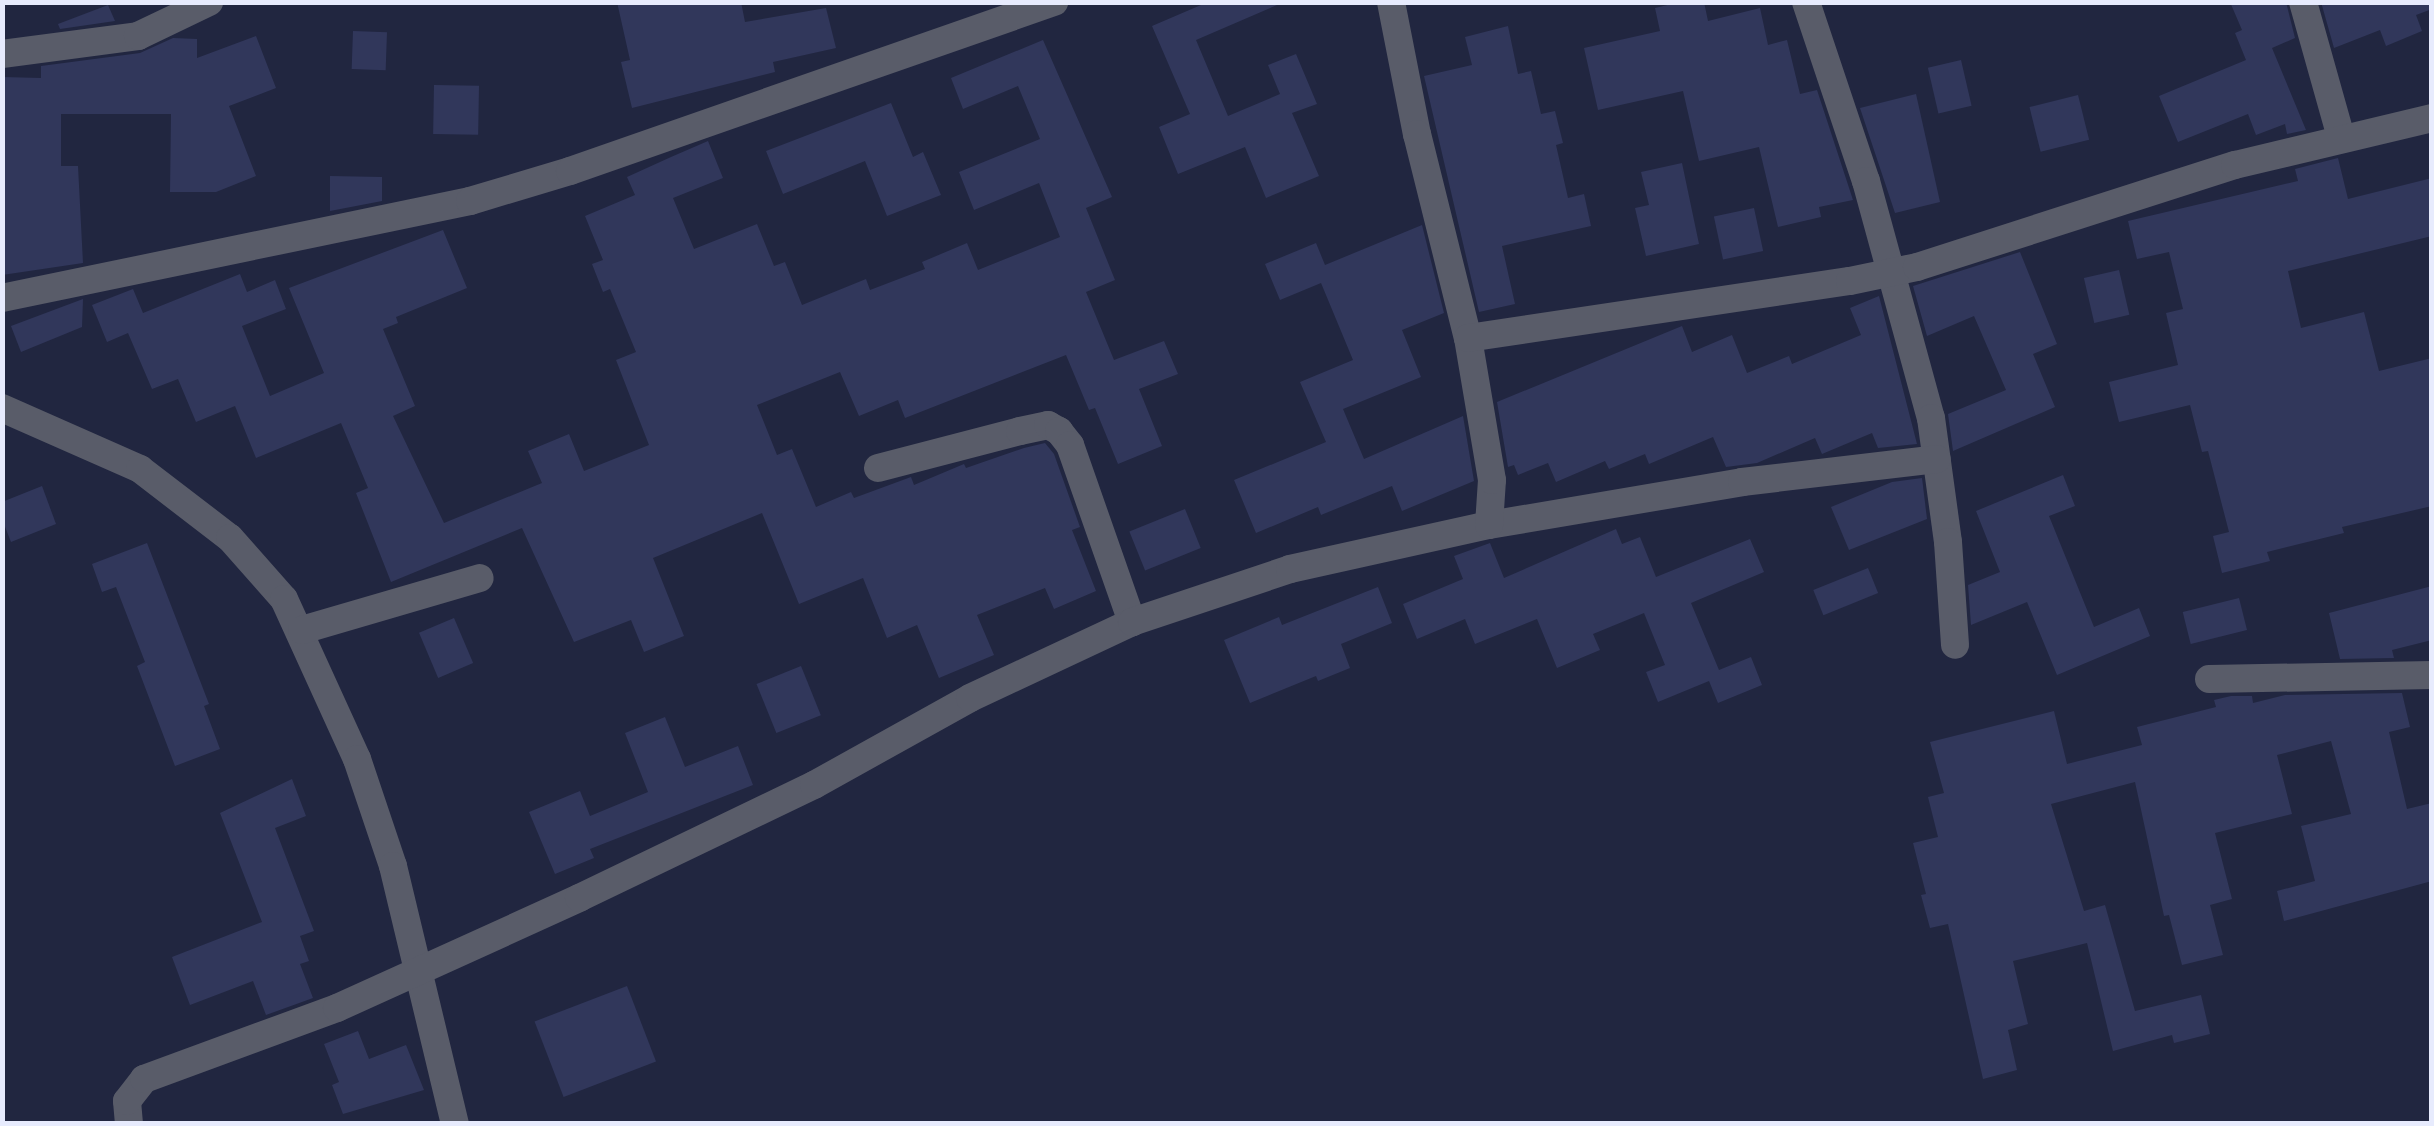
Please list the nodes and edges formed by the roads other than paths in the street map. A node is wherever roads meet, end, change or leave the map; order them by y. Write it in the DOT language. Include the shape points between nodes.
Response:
graph roads {
  1 [pos="208,2"];
  2 [pos="1054,2"];
  3 [pos="1391,2"];
  4 [pos="1806,2"];
  5 [pos="2303,2"];
  6 [pos="2,54"];
  7 [pos="2432,118"];
  8 [pos="2341,137"];
  9 [pos="1892,272"];
  10 [pos="2,298"];
  11 [pos="1468,338"];
  12 [pos="2,408"];
  13 [pos="1937,459"];
  14 [pos="878,468"];
  15 [pos="1490,525"];
  16 [pos="480,578"];
  17 [pos="1132,622"];
  18 [pos="307,629"];
  19 [pos="1955,644"];
  20 [pos="2432,675"];
  21 [pos="2209,679"];
  22 [pos="426,966"];
  23 [pos="129,1124"];
  24 [pos="455,1124"];
  1 -- 6 [label="street" via="138,36"];
  2 -- 10 [label="street" via="570,172 470,200"];
  3 -- 11 [label="street"];
  4 -- 9 [label="street"];
  5 -- 8 [label="street"];
  7 -- 8 [label="street"];
  8 -- 9 [label="street"];
  9 -- 11 [label="street"];
  9 -- 13 [label="street"];
  11 -- 15 [label="street" via="1492,480"];
  12 -- 18 [label="street" via="140,468 230,538"];
  13 -- 15 [label="street" via="1742,482"];
  13 -- 19 [label="street"];
  14 -- 17 [label="street" via="1034,428 1059,430"];
  15 -- 17 [label="street" via="1290,569"];
  16 -- 18 [label="street"];
  17 -- 22 [label="street" via="970,698 814,785"];
  18 -- 22 [label="street"];
  20 -- 21 [label="street"];
  22 -- 23 [label="street" via="336,1008 144,1079 127,1101"];
  22 -- 24 [label="street"];
}
